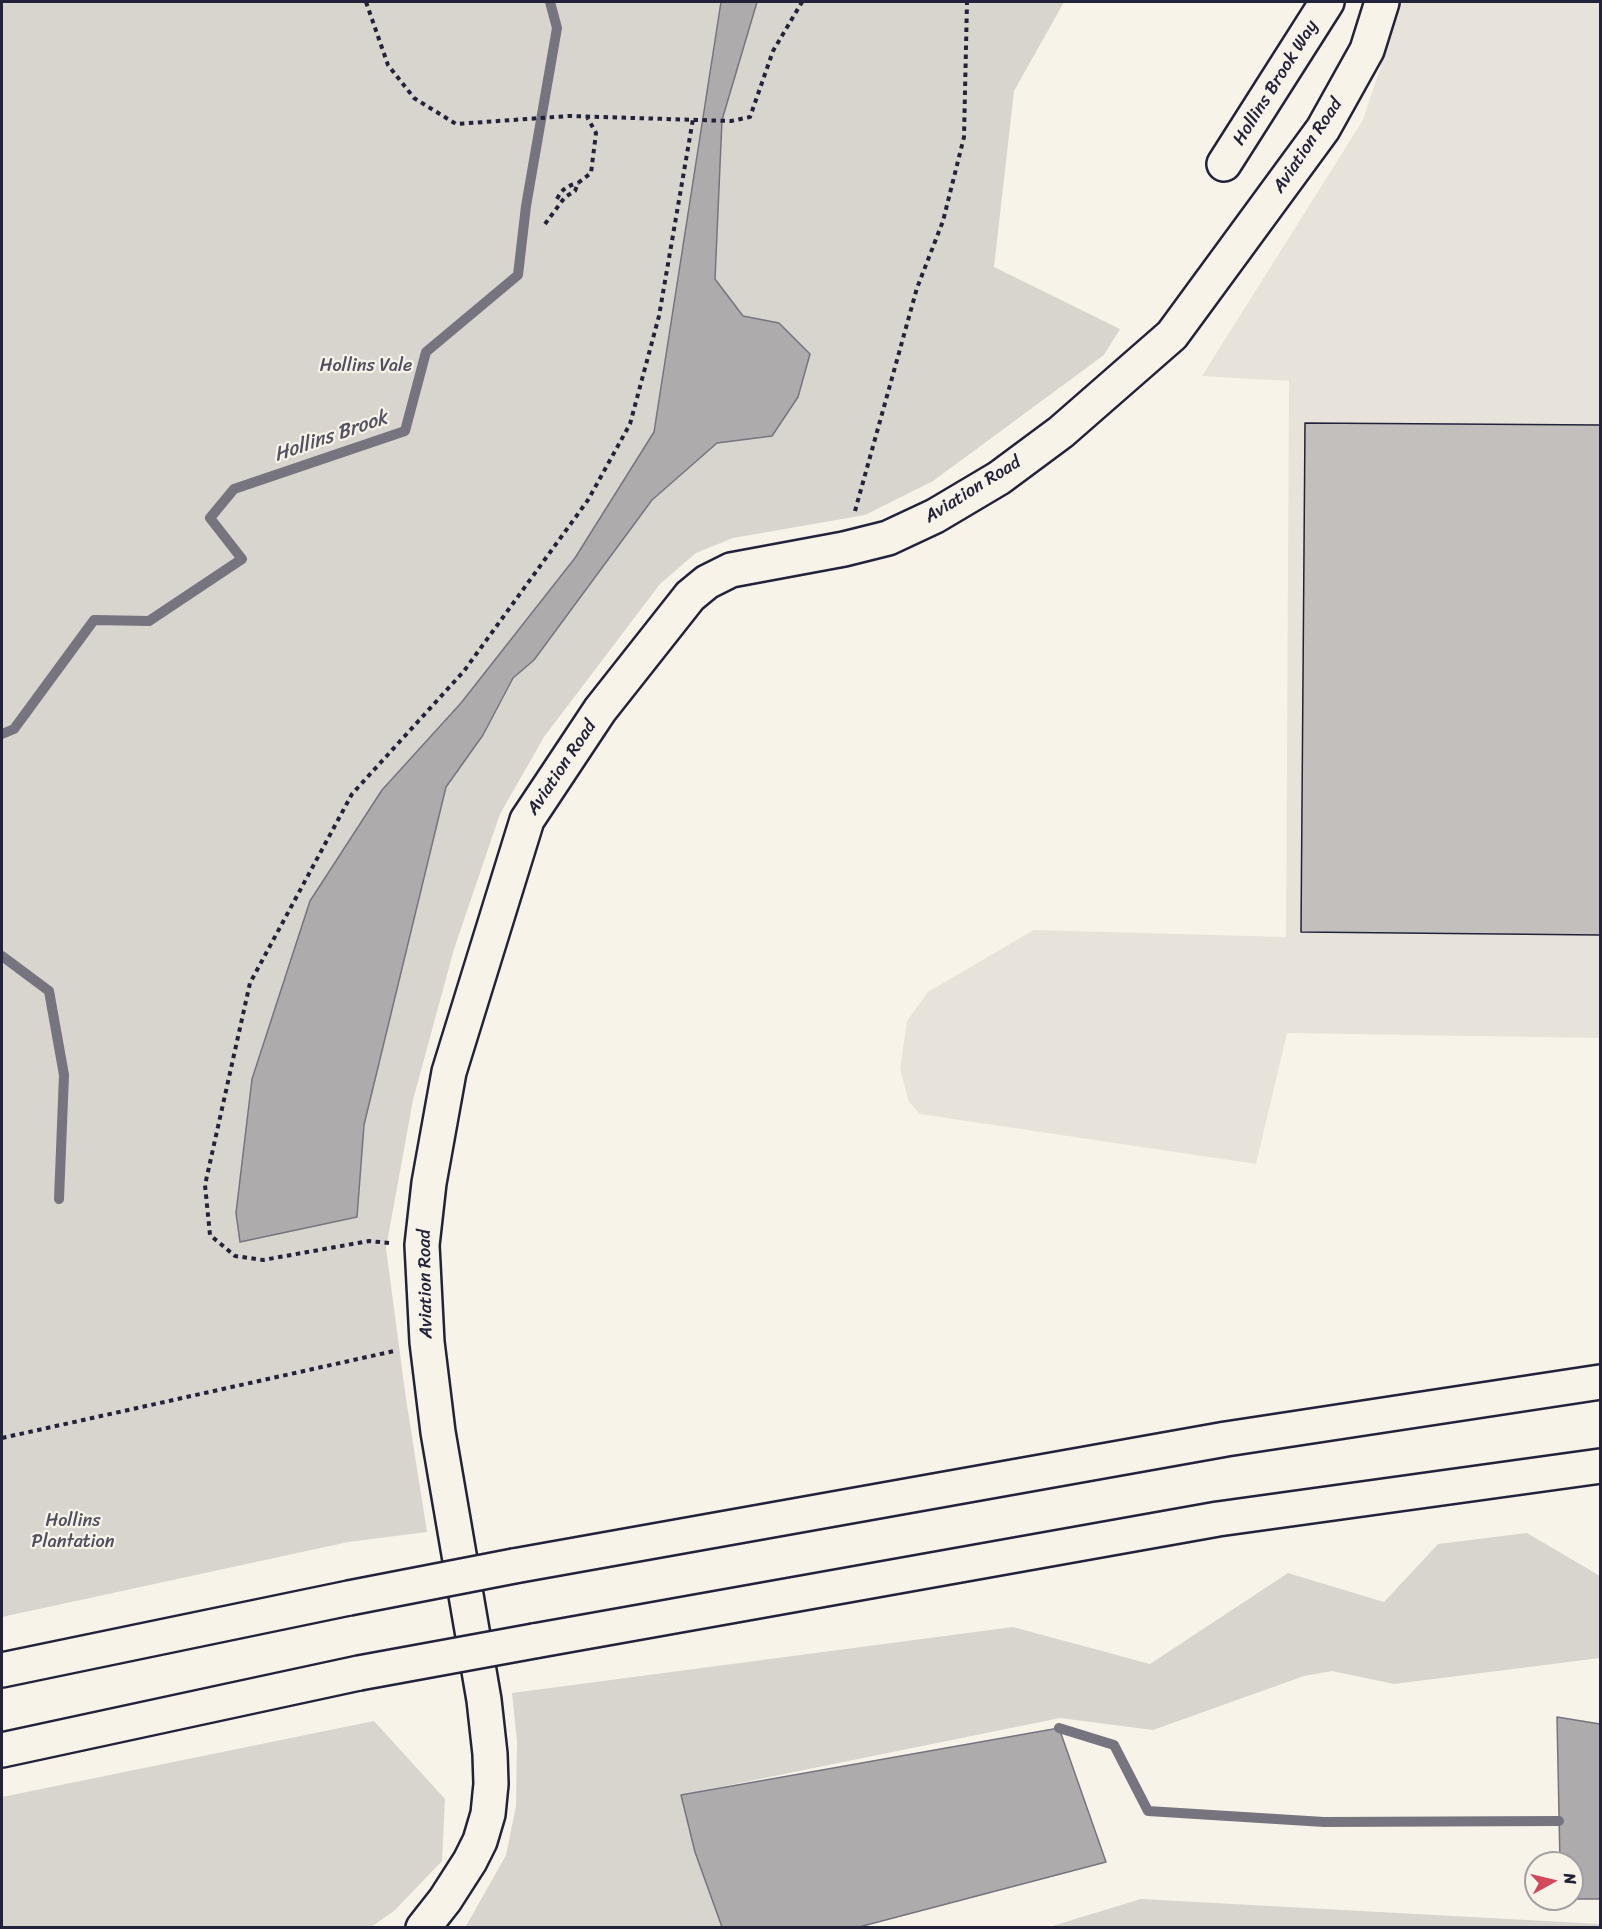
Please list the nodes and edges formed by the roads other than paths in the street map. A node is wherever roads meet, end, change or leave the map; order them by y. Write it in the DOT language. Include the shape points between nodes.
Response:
graph roads {
  1 [pos="1327,2"];
  2 [pos="1382,2"];
  3 [pos="1224,164"];
  4 [pos="1600,1382"];
  5 [pos="1600,1466"];
  6 [pos="2,1670"];
  7 [pos="2,1750"];
  8 [pos="423,1928"];
  1 -- 3 [label="main road, Hollins Brook Way"];
  2 -- 8 [label="main road, Aviation Road" via="1367,50 1323,129 1172,335 1060,432 999,478 935,516 888,538 731,570 707,582 690,596 600,710 527,820 449,1072 422,1245 427,1342 484,1700 491,1784 480,1841 470,1862"];
  4 -- 6 [label="main road, bridge" via="1226,1439 514,1566"];
  5 -- 7 [label="main road, bridge" via="1218,1519 359,1673"];
}
